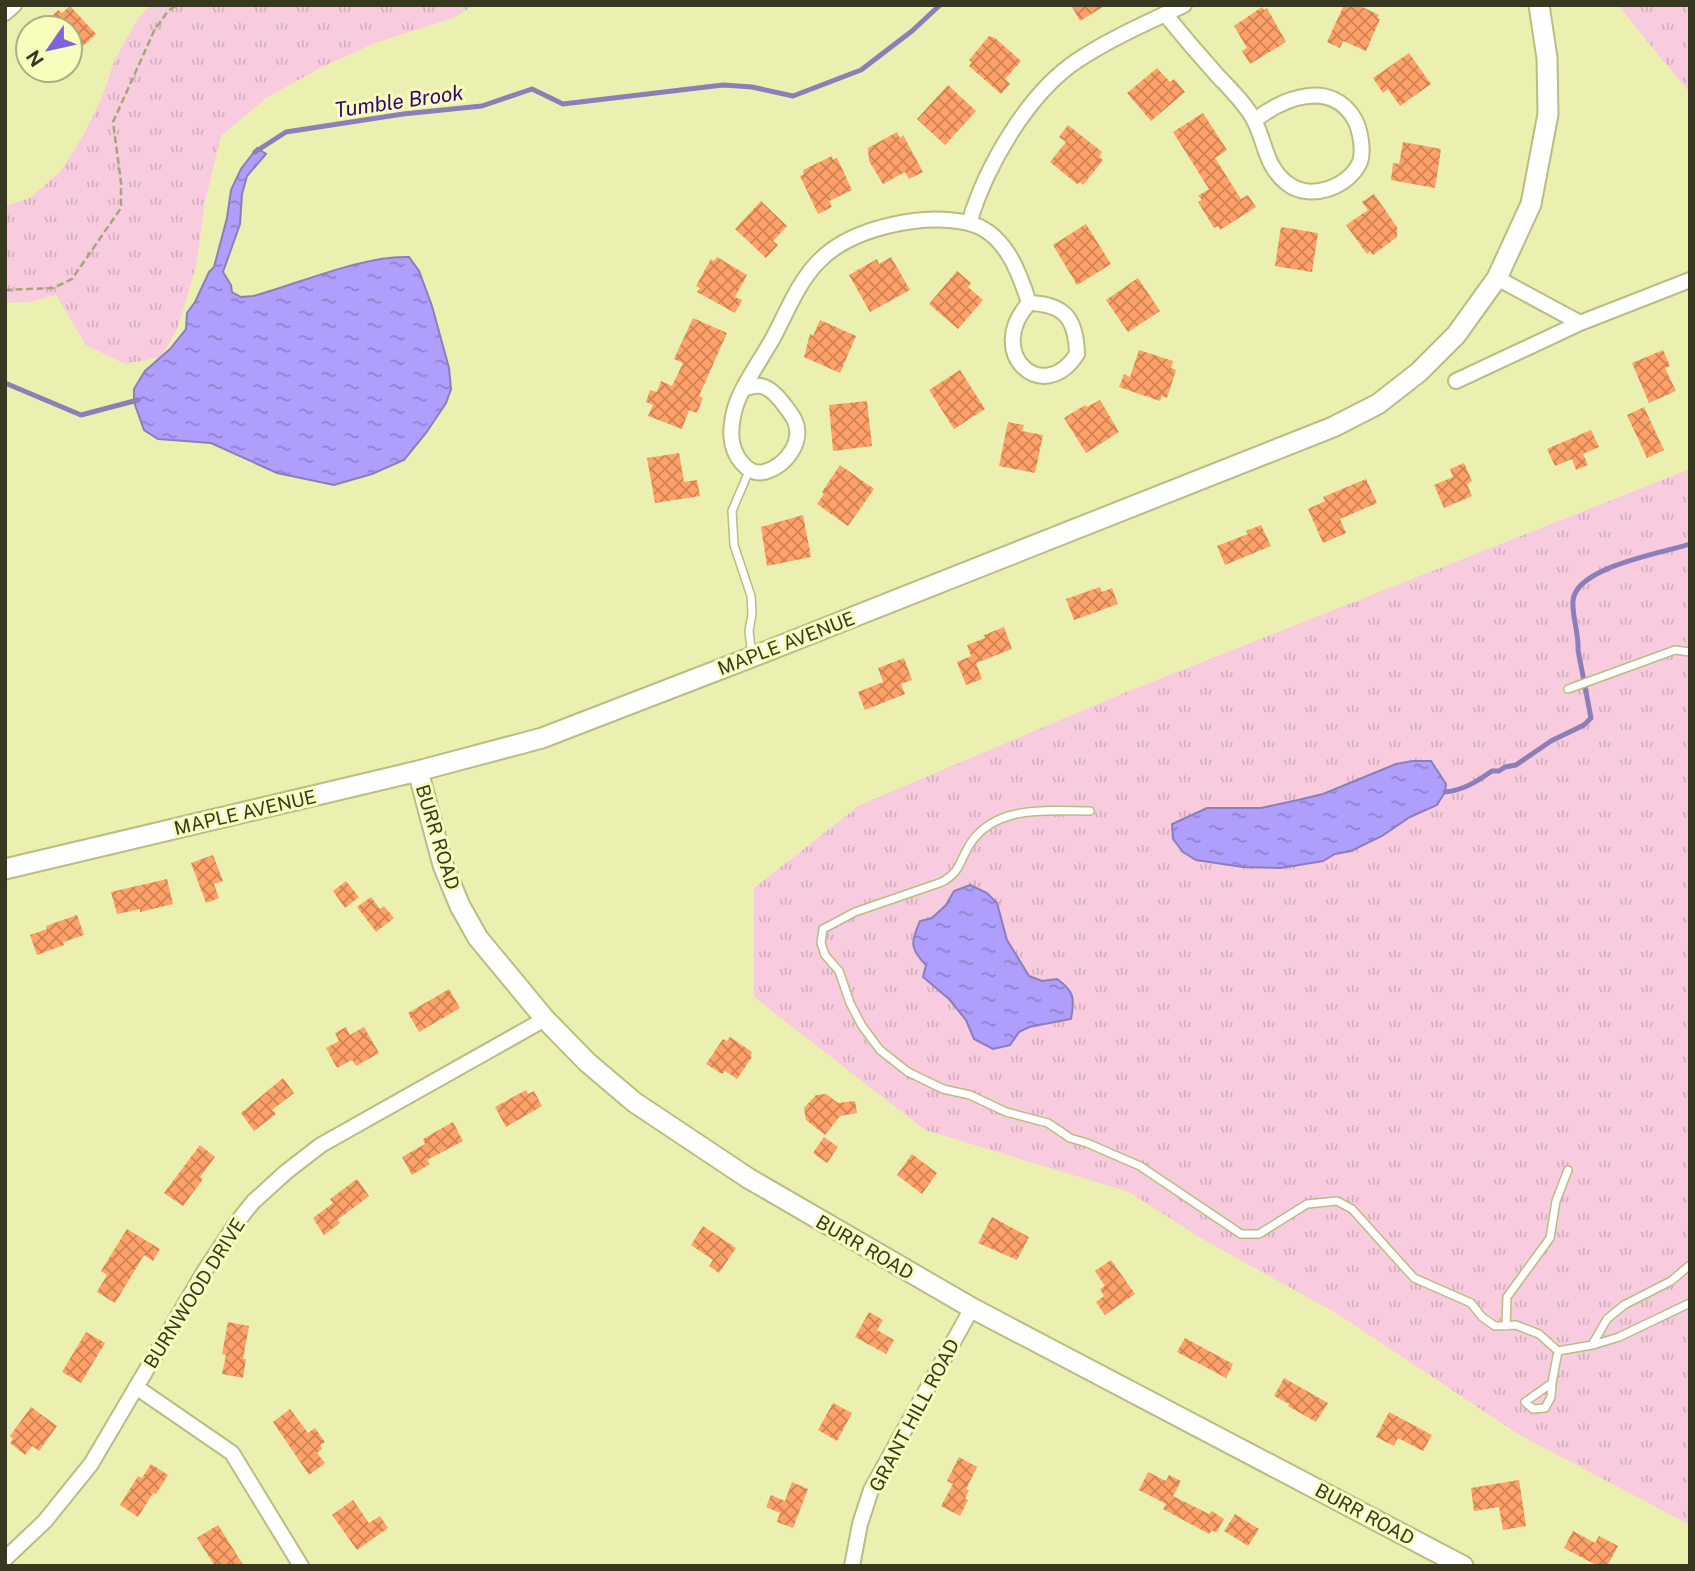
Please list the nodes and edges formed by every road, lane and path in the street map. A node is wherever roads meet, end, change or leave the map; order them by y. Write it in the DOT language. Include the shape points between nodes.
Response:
graph roads {
  1 [pos="14,5"];
  2 [pos="177,5"];
  3 [pos="1184,5"];
  4 [pos="1539,5"];
  5 [pos="5,13"];
  6 [pos="1165,14"];
  7 [pos="1254,121"];
  8 [pos="969,223"];
  9 [pos="1497,278"];
  10 [pos="1690,280"];
  11 [pos="5,290"];
  12 [pos="1029,303"];
  13 [pos="1580,323"];
  14 [pos="1456,381"];
  15 [pos="746,388"];
  16 [pos="749,471"];
  17 [pos="1690,652"];
  18 [pos="752,657"];
  19 [pos="1572,687"];
  20 [pos="418,771"];
  21 [pos="1090,811"];
  22 [pos="5,869"];
  23 [pos="545,1019"];
  24 [pos="1568,1170"];
  25 [pos="1690,1265"];
  26 [pos="1690,1303"];
  27 [pos="972,1308"];
  28 [pos="1506,1325"];
  29 [pos="1592,1345"];
  30 [pos="1558,1351"];
  31 [pos="1552,1383"];
  32 [pos="136,1387"];
  33 [pos="5,1559"];
  34 [pos="301,1566"];
  35 [pos="852,1566"];
  36 [pos="1463,1566"];
  1 -- 5 [label="street"];
  2 -- 11 [label="path" via="154,32 113,122 121,208 72,279 52,288"];
  3 -- 6 [label="street"];
  4 -- 9 [label="street, MAPLE AVENUE" via="1547,58 1548,114 1531,204"];
  6 -- 7 [label="street"];
  6 -- 8 [label="street" via="1077,60 1036,96 992,170"];
  7 -- 7 [label="street" via="1266,158 1290,186 1310,192 1334,188 1360,161 1356,121 1342,104 1324,95 1303,95"];
  8 -- 12 [label="street" via="987,230 1005,248"];
  8 -- 15 [label="street" via="944,219 888,225 834,249 818,261 792,300"];
  9 -- 13 [label="street"];
  9 -- 18 [label="street, MAPLE AVENUE" via="1456,335 1378,404 1320,432"];
  10 -- 13 [label="street"];
  12 -- 12 [label="street" via="1066,313 1073,324 1077,354 1069,367 1055,375 1026,370 1015,359 1014,329 1019,313"];
  13 -- 14 [label="street"];
  15 -- 16 [label="street" via="736,406 730,442"];
  15 -- 16 [label="street" via="761,386 779,397 795,420 798,439 780,465"];
  16 -- 18 [label="lane" via="732,511 734,545 751,596"];
  17 -- 19 [label="lane" via="1675,650"];
  18 -- 20 [label="street, MAPLE AVENUE" via="542,737"];
  20 -- 22 [label="street, MAPLE AVENUE"];
  20 -- 23 [label="street, BURR ROAD" via="443,865 460,906 478,938"];
  21 -- 28 [label="lane" via="1010,814 985,828 971,843 955,874 942,882 855,912 823,929 825,956 839,971 850,1003 880,1050 908,1072 943,1089 1048,1123 1070,1138 1140,1166 1241,1234 1259,1234 1307,1204 1337,1201 1352,1209 1414,1278 1471,1303 1494,1326"];
  23 -- 27 [label="street, BURR ROAD" via="587,1062 645,1109 748,1178"];
  23 -- 32 [label="street, BURNWOOD DRIVE" via="383,1108 286,1172 237,1222"];
  24 -- 28 [label="lane" via="1556,1201 1550,1238 1507,1297"];
  25 -- 29 [label="lane" via="1615,1312"];
  26 -- 29 [label="lane"];
  27 -- 35 [label="street, GRANT HILL ROAD" via="871,1490"];
  27 -- 36 [label="street, BURR ROAD"];
  28 -- 30 [label="lane" via="1539,1334"];
  29 -- 30 [label="lane"];
  30 -- 31 [label="lane"];
  32 -- 33 [label="street, BURNWOOD DRIVE" via="91,1464 45,1521"];
  32 -- 34 [label="street" via="233,1453"];
}
